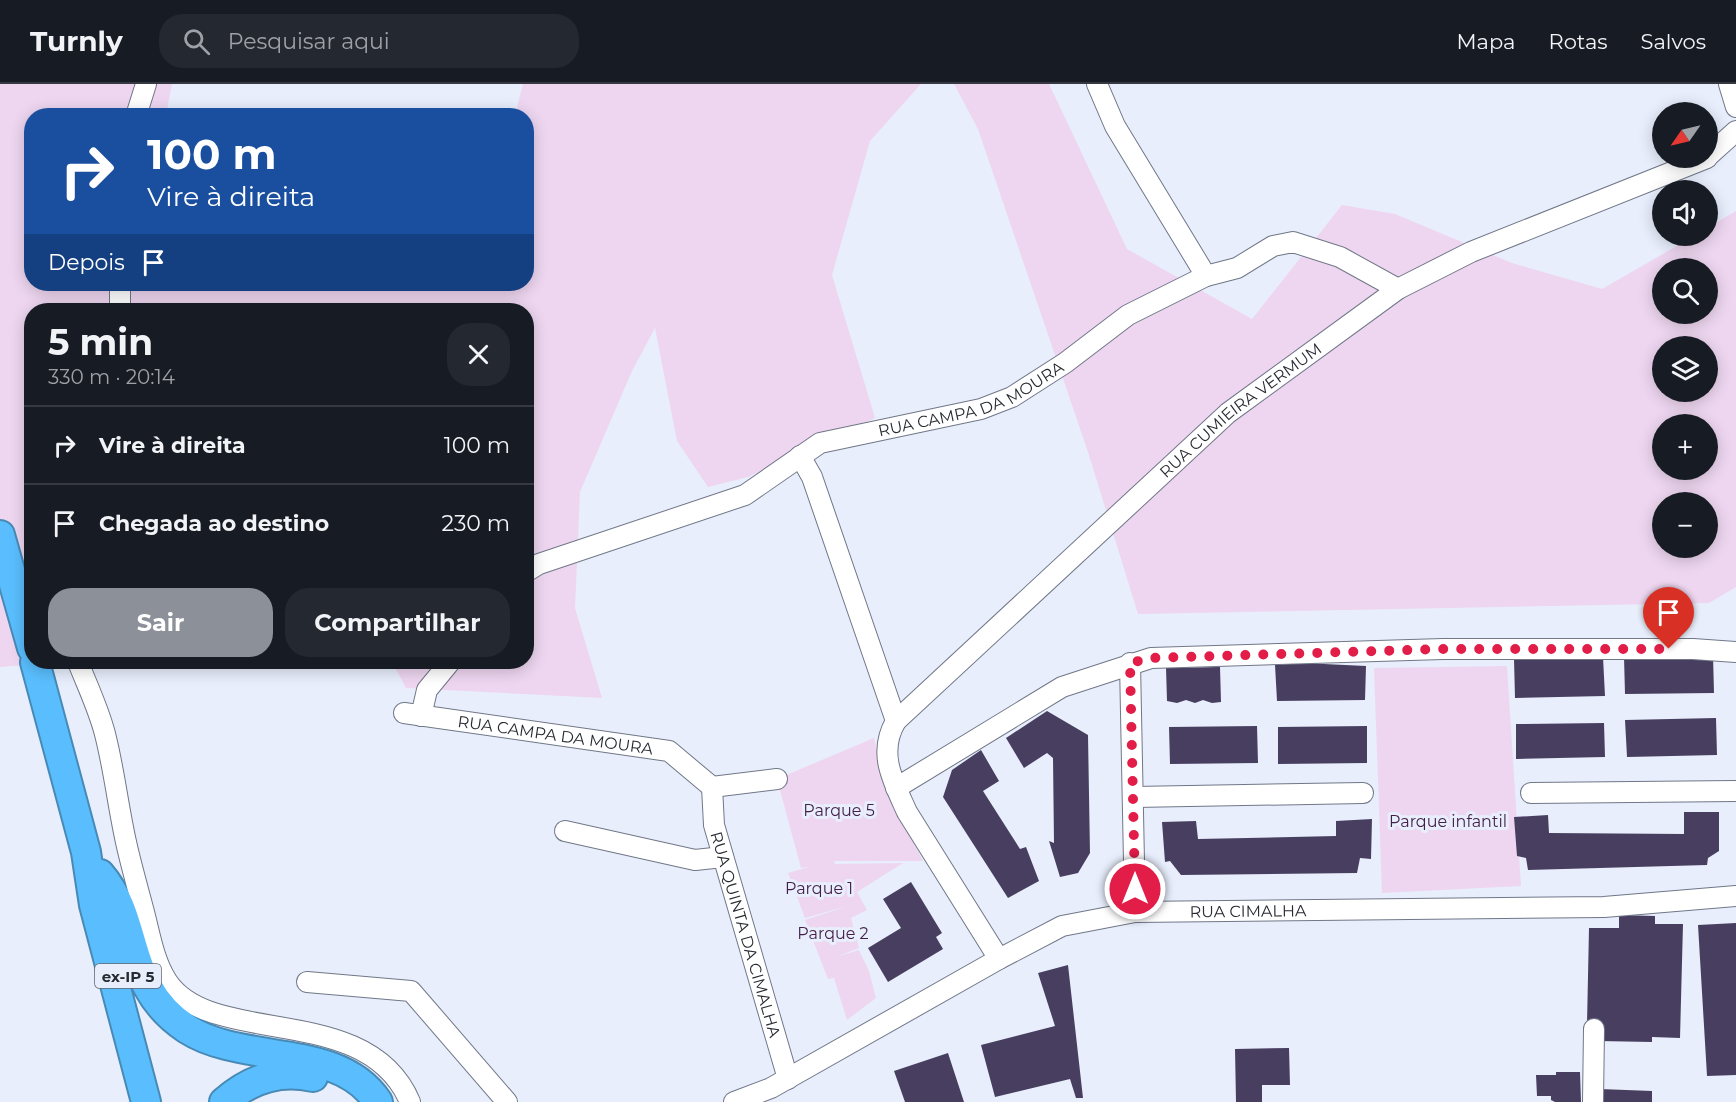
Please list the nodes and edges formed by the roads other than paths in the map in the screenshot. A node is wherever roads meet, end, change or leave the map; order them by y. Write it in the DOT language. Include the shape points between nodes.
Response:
graph roads {
  1 [pos="146,84"];
  2 [pos="1097,84"];
  3 [pos="1729,84"];
  4 [pos="1736,107"];
  5 [pos="138,108"];
  6 [pos="1736,131"];
  7 [pos="1718,147"];
  8 [pos="1680,168"];
  9 [pos="1206,276"];
  10 [pos="1398,289"];
  11 [pos="800,456"];
  12 [pos="0,535"];
  13 [pos="534,567"];
  14 [pos="24,620"];
  15 [pos="1736,652"];
  16 [pos="1130,663"];
  17 [pos="37,669"];
  18 [pos="81,669"];
  19 [pos="444,669"];
  20 [pos="896,721"];
  21 [pos="777,779"];
  22 [pos="712,787"];
  23 [pos="896,788"];
  24 [pos="1736,790"];
  25 [pos="1531,793"];
  26 [pos="1363,794"];
  27 [pos="1134,797"];
  28 [pos="565,831"];
  29 [pos="723,857"];
  30 [pos="93,863"];
  31 [pos="1736,896"];
  32 [pos="1135,912"];
  33 [pos="999,959"];
  34 [pos="307,982"];
  35 [pos="1594,1029"];
  36 [pos="778,1090"];
  37 [pos="146,1102"];
  38 [pos="164,1102"];
  39 [pos="224,1102"];
  40 [pos="359,1102"];
  41 [pos="378,1102"];
  42 [pos="410,1102"];
  43 [pos="507,1102"];
  44 [pos="734,1102"];
  45 [pos="1593,1102"];
  1 -- 5 [label="street"];
  2 -- 9 [label="street" via="1115,126"];
  3 -- 4 [label="street"];
  6 -- 7 [label="street, RUA CUMIEIRA VERMUM"];
  8 -- 10 [label="street, RUA CUMIEIRA VERMUM" via="1471,252"];
  9 -- 10 [label="street, RUA CAMPA DA MOURA" via="1237,268 1273,246 1293,242 1340,257"];
  9 -- 11 [label="street, RUA CAMPA DA MOURA" via="1128,315 1012,397 981,409 820,443"];
  10 -- 20 [label="street, RUA CUMIEIRA VERMUM" via="1228,413"];
  11 -- 13 [label="street, RUA CAMPA DA MOURA" via="745,495"];
  11 -- 20 [label="street" via="812,477"];
  12 -- 14 [label="highway"];
  15 -- 16 [label="street" via="1443,649 1151,658"];
  16 -- 23 [label="street" via="1062,687"];
  16 -- 27 [label="street"];
  17 -- 30 [label="highway, ex-IP 5"];
  18 -- 42 [label="street" via="105,733 126,844 155,955 167,982 186,1001 209,1012 313,1032 362,1051 386,1068"];
  19 -- 22 [label="street, RUA CAMPA DA MOURA" via="412,714 669,751"];
  20 -- 23 [label="street, RUA CUMIEIRA VERMUM" via="885,750"];
  21 -- 22 [label="street"];
  22 -- 29 [label="street, RUA QUINTA DA CIMALHA" via="714,825"];
  23 -- 33 [label="street, RUA CUMIEIRA VERMUM"];
  24 -- 25 [label="street"];
  26 -- 27 [label="street"];
  27 -- 32 [label="street"];
  28 -- 29 [label="street" via="694,860"];
  29 -- 36 [label="street, RUA QUINTA DA CIMALHA"];
  30 -- 37 [label="highway, ex-IP 5" via="94,905"];
  30 -- 38 [label="highway, ex-IP 5"];
  30 -- 41 [label="highway" via="114,890 138,969 172,1019 225,1047 341,1070 363,1084"];
  31 -- 32 [label="street, RUA CIMALHA" via="1604,907"];
  32 -- 33 [label="street, RUA CIMALHA" via="1062,926"];
  33 -- 36 [label="street, RUA CIMALHA"];
  34 -- 43 [label="street" via="411,991"];
  35 -- 45 [label="street"];
  36 -- 44 [label="street, RUA CIMALHA"];
  39 -- 40 [label="highway" via="265,1077 303,1075 341,1087"];
}
